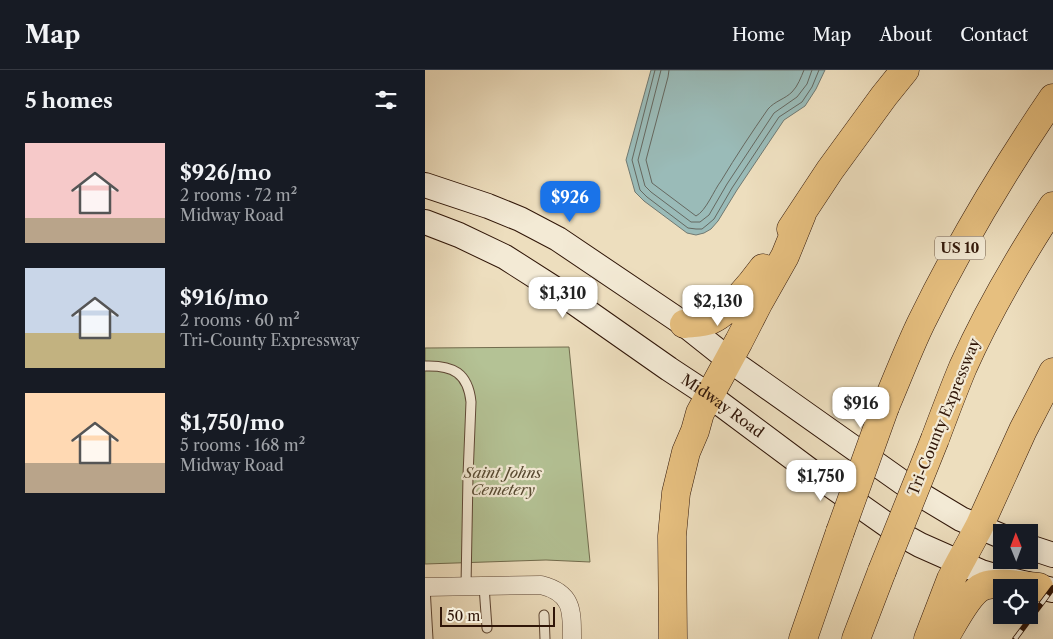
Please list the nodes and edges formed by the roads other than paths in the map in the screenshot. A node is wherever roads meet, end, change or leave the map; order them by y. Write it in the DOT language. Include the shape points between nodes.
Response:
graph roads {
  1 [pos="905,70"];
  2 [pos="1053,98"];
  3 [pos="425,184"];
  4 [pos="1053,206"];
  5 [pos="802,214"];
  6 [pos="425,222"];
  7 [pos="684,324"];
  8 [pos="728,359"];
  9 [pos="425,366"];
  10 [pos="1053,372"];
  11 [pos="709,396"];
  12 [pos="990,532"];
  13 [pos="1038,551"];
  14 [pos="1053,555"];
  15 [pos="960,562"];
  16 [pos="425,586"];
  17 [pos="466,586"];
  18 [pos="484,586"];
  19 [pos="1046,588"];
  20 [pos="544,615"];
  21 [pos="487,628"];
  22 [pos="428,639"];
  23 [pos="545,639"];
  24 [pos="572,639"];
  25 [pos="673,639"];
  26 [pos="803,639"];
  27 [pos="856,639"];
  28 [pos="928,639"];
  29 [pos="944,639"];
  1 -- 5 [label="highway" via="830,170"];
  2 -- 26 [label="highway, US 10, bridge" via="985,205 920,325 885,407"];
  3 -- 7 [label="main road" via="519,219 558,239"];
  4 -- 27 [label="highway, Tri-County Expressway, bridge" via="1013,268 980,330"];
  5 -- 7 [label="highway" via="737,300 711,320"];
  5 -- 8 [label="highway" via="785,256"];
  6 -- 11 [label="main road, Midway Road" via="505,257"];
  7 -- 8 [label="main road"];
  8 -- 11 [label="highway"];
  8 -- 12 [label="main road" via="916,492"];
  9 -- 17 [label="lane" via="437,365 455,370 470,390"];
  10 -- 12 [label="highway" via="1023,430"];
  11 -- 15 [label="main road, Midway Road" via="900,534"];
  11 -- 25 [label="highway" via="700,413 676,493 672,536"];
  12 -- 15 [label="highway"];
  13 -- 14 [label="main road"];
  15 -- 19 [label="main road, Midway Road" via="981,572"];
  15 -- 28 [label="highway"];
  16 -- 17 [label="street"];
  16 -- 22 [label="lane"];
  17 -- 18 [label="street"];
  18 -- 21 [label="lane"];
  18 -- 24 [label="street" via="541,585 560,593 572,615"];
  19 -- 29 [label="highway" via="995,584 979,588 966,602"];
  20 -- 23 [label="lane"];
}
